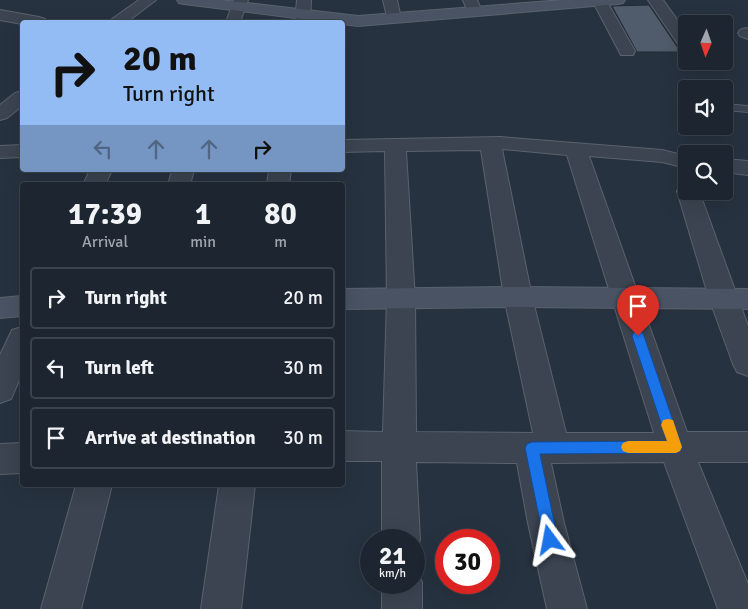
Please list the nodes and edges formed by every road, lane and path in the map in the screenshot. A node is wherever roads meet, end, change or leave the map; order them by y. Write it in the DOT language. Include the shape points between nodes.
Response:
graph roads {
  1 [pos="149,0"];
  2 [pos="184,0"];
  3 [pos="304,0"];
  4 [pos="390,0"];
  5 [pos="618,0"];
  6 [pos="655,0"];
  7 [pos="556,2"];
  8 [pos="599,2"];
  9 [pos="240,4"];
  10 [pos="14,5"];
  11 [pos="472,5"];
  12 [pos="0,15"];
  13 [pos="393,18"];
  14 [pos="303,19"];
  15 [pos="28,20"];
  16 [pos="121,20"];
  17 [pos="234,20"];
  18 [pos="330,20"];
  19 [pos="345,21"];
  20 [pos="678,32"];
  21 [pos="627,51"];
  22 [pos="20,99"];
  23 [pos="733,107"];
  24 [pos="748,108"];
  25 [pos="0,114"];
  26 [pos="490,143"];
  27 [pos="396,145"];
  28 [pos="345,146"];
  29 [pos="576,149"];
  30 [pos="678,161"];
  31 [pos="733,167"];
  32 [pos="748,168"];
  33 [pos="692,200"];
  34 [pos="518,297"];
  35 [pos="735,298"];
  36 [pos="345,299"];
  37 [pos="401,299"];
  38 [pos="626,299"];
  39 [pos="20,306"];
  40 [pos="0,308"];
  41 [pos="20,343"];
  42 [pos="748,364"];
  43 [pos="0,390"];
  44 [pos="345,446"];
  45 [pos="399,446"];
  46 [pos="676,447"];
  47 [pos="748,447"];
  48 [pos="542,448"];
  49 [pos="20,458"];
  50 [pos="0,459"];
  51 [pos="93,487"];
  52 [pos="237,487"];
  53 [pos="401,529"];
  54 [pos="402,594"];
  55 [pos="61,609"];
  56 [pos="221,609"];
  57 [pos="402,609"];
  58 [pos="567,609"];
  59 [pos="738,609"];
  1 -- 16 [label="street"];
  2 -- 9 [label="street"];
  3 -- 14 [label="street"];
  4 -- 13 [label="street"];
  5 -- 8 [label="street"];
  6 -- 20 [label="street"];
  7 -- 8 [label="street"];
  7 -- 11 [label="street"];
  8 -- 21 [label="street"];
  9 -- 14 [label="street"];
  9 -- 17 [label="street"];
  10 -- 12 [label="street"];
  11 -- 13 [label="street"];
  12 -- 15 [label="street"];
  13 -- 19 [label="street"];
  14 -- 18 [label="street"];
  22 -- 25 [label="street"];
  23 -- 24 [label="lane"];
  26 -- 27 [label="street"];
  26 -- 29 [label="street"];
  26 -- 34 [label="street"];
  27 -- 28 [label="street"];
  27 -- 37 [label="street"];
  29 -- 30 [label="street" via="662,156"];
  29 -- 38 [label="street"];
  31 -- 32 [label="street"];
  33 -- 35 [label="street"];
  34 -- 37 [label="street"];
  34 -- 38 [label="street"];
  34 -- 48 [label="street"];
  35 -- 38 [label="street"];
  35 -- 42 [label="street"];
  36 -- 37 [label="street"];
  37 -- 45 [label="street"];
  38 -- 46 [label="street"];
  39 -- 40 [label="street"];
  41 -- 43 [label="street"];
  44 -- 45 [label="street"];
  45 -- 48 [label="street"];
  45 -- 53 [label="street"];
  46 -- 47 [label="street"];
  46 -- 48 [label="street"];
  46 -- 59 [label="street"];
  48 -- 58 [label="street" via="546,523"];
  49 -- 50 [label="street"];
  51 -- 55 [label="street"];
  52 -- 56 [label="street"];
  54 -- 57 [label="street"];
}
